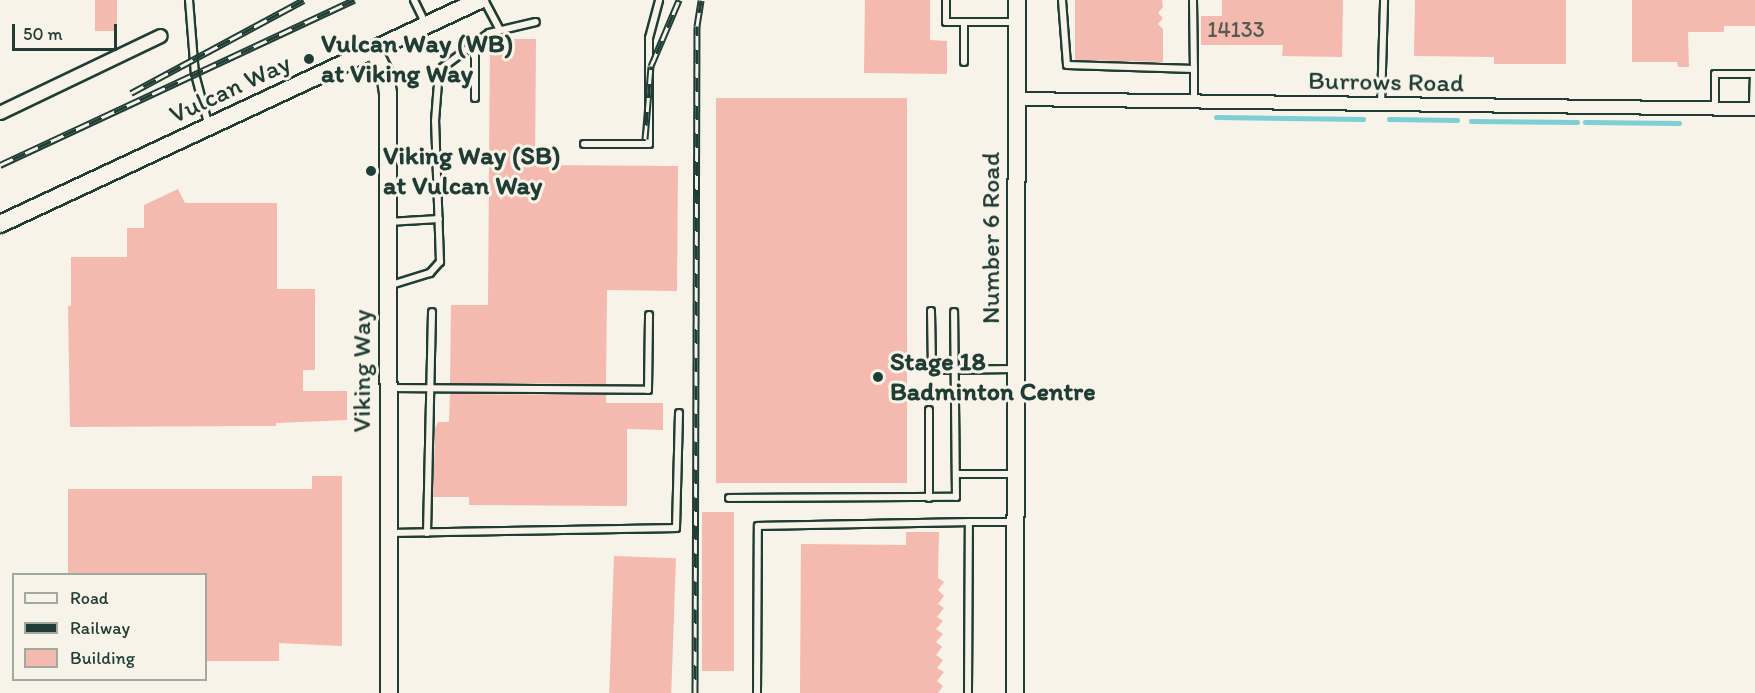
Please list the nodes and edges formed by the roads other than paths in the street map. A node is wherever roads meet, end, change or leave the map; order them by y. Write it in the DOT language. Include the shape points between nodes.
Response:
graph roads {
  1 [pos="189,0"];
  2 [pos="414,0"];
  3 [pos="482,0"];
  4 [pos="659,0"];
  5 [pos="946,0"];
  6 [pos="1017,0"];
  7 [pos="1062,0"];
  8 [pos="1193,0"];
  9 [pos="1384,0"];
  10 [pos="536,22"];
  11 [pos="964,22"];
  12 [pos="1017,22"];
  13 [pos="426,26"];
  14 [pos="500,30"];
  15 [pos="161,36"];
  16 [pos="475,44"];
  17 [pos="374,52"];
  18 [pos="964,62"];
  19 [pos="1194,69"];
  20 [pos="1754,80"];
  21 [pos="475,98"];
  22 [pos="1016,99"];
  23 [pos="1194,102"];
  24 [pos="1381,104"];
  25 [pos="1715,109"];
  26 [pos="1754,109"];
  27 [pos="0,113"];
  28 [pos="209,127"];
  29 [pos="584,144"];
  30 [pos="439,219"];
  31 [pos="388,222"];
  32 [pos="0,224"];
  33 [pos="388,285"];
  34 [pos="931,311"];
  35 [pos="432,312"];
  36 [pos="954,312"];
  37 [pos="650,315"];
  38 [pos="1016,369"];
  39 [pos="955,370"];
  40 [pos="387,388"];
  41 [pos="431,389"];
  42 [pos="929,410"];
  43 [pos="679,413"];
  44 [pos="956,474"];
  45 [pos="1016,474"];
  46 [pos="729,498"];
  47 [pos="929,498"];
  48 [pos="969,522"];
  49 [pos="1015,522"];
  50 [pos="388,533"];
  51 [pos="427,533"];
  52 [pos="389,693"];
  53 [pos="757,693"];
  54 [pos="968,693"];
  55 [pos="1015,693"];
  1 -- 28 [label="lane" via="192,57"];
  2 -- 13 [label="lane"];
  3 -- 13 [label="street, Vulcan Way"];
  3 -- 14 [label="lane"];
  4 -- 29 [label="lane" via="649,38 649,144"];
  5 -- 11 [label="lane" via="946,22"];
  6 -- 12 [label="street, Number 6 Road"];
  7 -- 19 [label="lane" via="1063,55 1067,65"];
  8 -- 19 [label="lane"];
  9 -- 24 [label="lane"];
  10 -- 14 [label="lane"];
  11 -- 12 [label="lane"];
  11 -- 18 [label="lane"];
  12 -- 22 [label="street, Number 6 Road"];
  13 -- 17 [label="street, Vulcan Way"];
  14 -- 16 [label="lane"];
  15 -- 27 [label="street"];
  16 -- 21 [label="lane"];
  16 -- 30 [label="lane" via="439,70 436,78"];
  17 -- 28 [label="street, Vulcan Way"];
  17 -- 31 [label="street, Viking Way" via="385,74 388,94"];
  19 -- 23 [label="lane"];
  20 -- 25 [label="lane" via="1754,74 1715,74"];
  20 -- 26 [label="lane"];
  22 -- 23 [label="street, Burrows Road"];
  22 -- 38 [label="street, Number 6 Road"];
  23 -- 24 [label="street, Burrows Road"];
  24 -- 25 [label="street, Burrows Road"];
  25 -- 26 [label="street, Burrows Road"];
  28 -- 32 [label="street, Vulcan Way"];
  30 -- 31 [label="lane"];
  30 -- 33 [label="lane" via="441,262 430,273"];
  31 -- 33 [label="street, Viking Way"];
  33 -- 40 [label="street, Viking Way"];
  34 -- 39 [label="lane" via="932,370"];
  35 -- 41 [label="lane"];
  36 -- 39 [label="lane"];
  37 -- 41 [label="lane" via="648,390"];
  38 -- 39 [label="lane"];
  38 -- 45 [label="street, Number 6 Road"];
  39 -- 44 [label="lane"];
  40 -- 41 [label="lane"];
  40 -- 50 [label="street, Viking Way"];
  41 -- 51 [label="lane"];
  42 -- 47 [label="lane"];
  43 -- 51 [label="lane" via="676,528"];
  44 -- 45 [label="lane"];
  44 -- 47 [label="lane" via="956,497"];
  45 -- 49 [label="street, Number 6 Road"];
  46 -- 47 [label="lane"];
  48 -- 49 [label="lane"];
  48 -- 53 [label="lane" via="758,526"];
  48 -- 54 [label="lane"];
  49 -- 55 [label="street, Number 6 Road"];
  50 -- 51 [label="lane"];
  50 -- 52 [label="street, Viking Way"];
}
